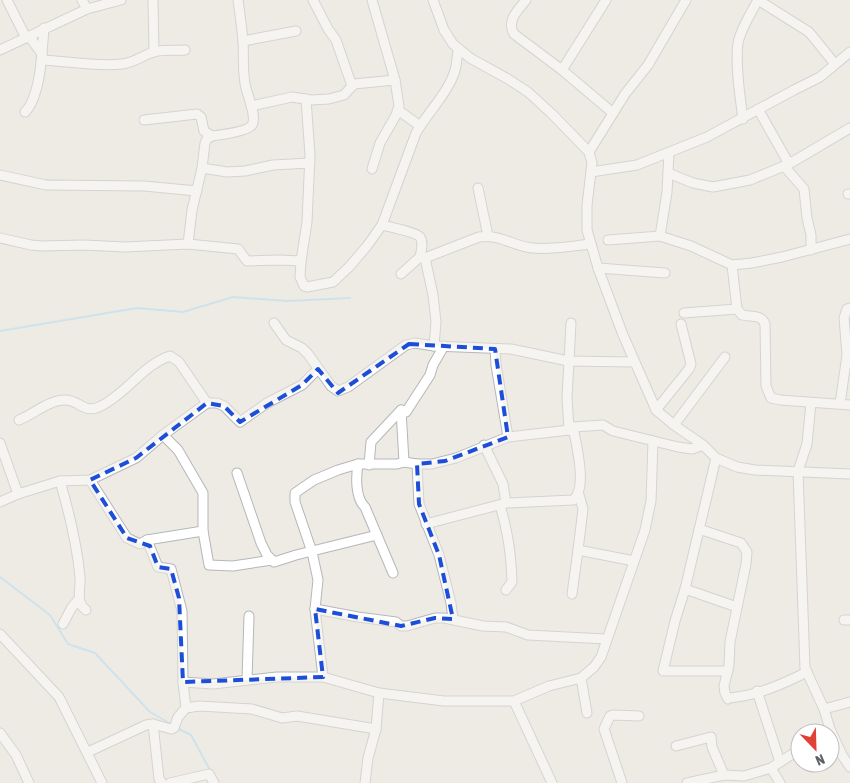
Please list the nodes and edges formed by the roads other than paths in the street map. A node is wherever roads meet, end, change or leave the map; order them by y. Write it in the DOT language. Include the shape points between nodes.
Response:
graph roads {
  1 [pos="7,0"];
  2 [pos="82,0"];
  3 [pos="121,0"];
  4 [pos="153,0"];
  5 [pos="238,0"];
  6 [pos="314,0"];
  7 [pos="372,0"];
  8 [pos="433,0"];
  9 [pos="526,0"];
  10 [pos="606,0"];
  11 [pos="686,0"];
  12 [pos="758,0"];
  13 [pos="107,2"];
  14 [pos="87,9"];
  15 [pos="44,28"];
  16 [pos="296,31"];
  17 [pos="28,37"];
  18 [pos="243,41"];
  19 [pos="458,49"];
  20 [pos="0,50"];
  21 [pos="185,50"];
  22 [pos="154,52"];
  23 [pos="850,52"];
  24 [pos="41,57"];
  25 [pos="835,64"];
  26 [pos="562,70"];
  27 [pos="396,80"];
  28 [pos="352,86"];
  29 [pos="306,99"];
  30 [pos="252,106"];
  31 [pos="758,109"];
  32 [pos="398,110"];
  33 [pos="24,112"];
  34 [pos="614,114"];
  35 [pos="742,118"];
  36 [pos="144,120"];
  37 [pos="420,126"];
  38 [pos="850,128"];
  39 [pos="212,136"];
  40 [pos="588,152"];
  41 [pos="669,153"];
  42 [pos="310,162"];
  43 [pos="787,165"];
  44 [pos="202,168"];
  45 [pos="372,169"];
  46 [pos="591,172"];
  47 [pos="668,173"];
  48 [pos="0,175"];
  49 [pos="478,188"];
  50 [pos="196,191"];
  51 [pos="382,225"];
  52 [pos="488,236"];
  53 [pos="660,236"];
  54 [pos="850,239"];
  55 [pos="608,240"];
  56 [pos="0,241"];
  57 [pos="188,244"];
  58 [pos="591,244"];
  59 [pos="811,250"];
  60 [pos="422,257"];
  61 [pos="301,261"];
  62 [pos="732,265"];
  63 [pos="598,268"];
  64 [pos="665,273"];
  65 [pos="401,274"];
  66 [pos="850,308"];
  67 [pos="737,309"];
  68 [pos="684,313"];
  69 [pos="274,323"];
  70 [pos="571,323"];
  71 [pos="681,324"];
  72 [pos="434,346"];
  73 [pos="444,346"];
  74 [pos="495,349"];
  75 [pos="725,357"];
  76 [pos="568,361"];
  77 [pos="634,362"];
  78 [pos="318,369"];
  79 [pos="207,403"];
  80 [pos="812,403"];
  81 [pos="840,404"];
  82 [pos="850,405"];
  83 [pos="401,410"];
  84 [pos="656,410"];
  85 [pos="19,420"];
  86 [pos="674,425"];
  87 [pos="571,429"];
  88 [pos="163,435"];
  89 [pos="508,437"];
  90 [pos="653,441"];
  91 [pos="0,443"];
  92 [pos="484,445"];
  93 [pos="702,445"];
  94 [pos="716,458"];
  95 [pos="404,462"];
  96 [pos="358,464"];
  97 [pos="417,464"];
  98 [pos="369,465"];
  99 [pos="4,466"];
  100 [pos="798,471"];
  101 [pos="237,474"];
  102 [pos="850,474"];
  103 [pos="90,480"];
  104 [pos="60,481"];
  105 [pos="18,494"];
  106 [pos="579,495"];
  107 [pos="0,502"];
  108 [pos="503,504"];
  109 [pos="426,524"];
  110 [pos="699,529"];
  111 [pos="203,530"];
  112 [pos="377,535"];
  113 [pos="147,540"];
  114 [pos="578,550"];
  115 [pos="312,552"];
  116 [pos="272,560"];
  117 [pos="634,561"];
  118 [pos="393,573"];
  119 [pos="686,589"];
  120 [pos="506,590"];
  121 [pos="572,594"];
  122 [pos="79,599"];
  123 [pos="737,607"];
  124 [pos="315,609"];
  125 [pos="86,610"];
  126 [pos="249,616"];
  127 [pos="453,619"];
  128 [pos="63,624"];
  129 [pos="0,634"];
  130 [pos="606,639"];
  131 [pos="728,672"];
  132 [pos="807,672"];
  133 [pos="323,677"];
  134 [pos="582,678"];
  135 [pos="247,680"];
  136 [pos="183,682"];
  137 [pos="757,692"];
  138 [pos="379,693"];
  139 [pos="514,702"];
  140 [pos="850,702"];
  141 [pos="186,708"];
  142 [pos="824,709"];
  143 [pos="587,713"];
  144 [pos="640,716"];
  145 [pos="826,723"];
  146 [pos="153,724"];
  147 [pos="376,729"];
  148 [pos="0,733"];
  149 [pos="676,746"];
  150 [pos="88,752"];
  151 [pos="840,752"];
  152 [pos="790,756"];
  153 [pos="780,762"];
  154 [pos="850,767"];
  155 [pos="771,768"];
  156 [pos="724,775"];
  157 [pos="29,783"];
  158 [pos="102,783"];
  159 [pos="162,783"];
  160 [pos="170,783"];
  161 [pos="214,783"];
  162 [pos="365,783"];
  163 [pos="552,783"];
  164 [pos="622,783"];
  165 [pos="687,783"];
  166 [pos="780,783"];
  1 -- 17 [label="street"];
  2 -- 14 [label="street"];
  3 -- 13 [label="street"];
  4 -- 22 [label="street"];
  5 -- 18 [label="street"];
  6 -- 28 [label="street" via="336,40"];
  7 -- 27 [label="street"];
  8 -- 19 [label="street" via="444,30"];
  9 -- 26 [label="street" via="510,22 511,29"];
  10 -- 26 [label="street"];
  11 -- 34 [label="street" via="648,65"];
  12 -- 25 [label="street" via="809,32"];
  12 -- 35 [label="street" via="738,43"];
  13 -- 14 [label="street"];
  14 -- 15 [label="street"];
  15 -- 17 [label="street"];
  15 -- 24 [label="street"];
  16 -- 18 [label="street"];
  17 -- 20 [label="street"];
  17 -- 24 [label="street"];
  18 -- 30 [label="street" via="243,69"];
  19 -- 37 [label="street" via="454,75"];
  19 -- 40 [label="street" via="528,92"];
  21 -- 22 [label="street"];
  22 -- 24 [label="street" via="122,64 87,65"];
  23 -- 25 [label="street"];
  24 -- 33 [label="street" via="35,96"];
  25 -- 31 [label="street" via="820,78"];
  26 -- 34 [label="street"];
  27 -- 28 [label="street"];
  27 -- 32 [label="street"];
  28 -- 29 [label="street" via="342,96"];
  29 -- 30 [label="street" via="292,96"];
  29 -- 42 [label="street"];
  30 -- 39 [label="street" via="253,123 250,127"];
  31 -- 35 [label="street"];
  31 -- 43 [label="street"];
  32 -- 37 [label="street"];
  32 -- 45 [label="street" via="380,143"];
  34 -- 40 [label="street"];
  35 -- 41 [label="street"];
  36 -- 39 [label="street" via="197,114 201,117 203,129"];
  37 -- 51 [label="street"];
  38 -- 43 [label="street"];
  39 -- 44 [label="street" via="205,143"];
  40 -- 46 [label="street"];
  41 -- 46 [label="street" via="637,165"];
  41 -- 47 [label="street"];
  42 -- 44 [label="street" via="245,171"];
  42 -- 61 [label="street"];
  43 -- 47 [label="street" via="750,180 713,187"];
  43 -- 59 [label="street" via="804,190"];
  44 -- 50 [label="street"];
  46 -- 58 [label="street" via="586,219"];
  47 -- 53 [label="street"];
  48 -- 50 [label="street" via="46,185 144,186"];
  49 -- 52 [label="street"];
  50 -- 57 [label="street"];
  51 -- 60 [label="street" via="418,236 423,245"];
  51 -- 61 [label="street" via="333,282 304,286 300,277"];
  52 -- 58 [label="street" via="530,248"];
  52 -- 60 [label="street"];
  53 -- 55 [label="street"];
  53 -- 62 [label="street"];
  54 -- 59 [label="street"];
  56 -- 57 [label="street" via="42,246 125,248"];
  57 -- 61 [label="street" via="238,249 247,261"];
  58 -- 63 [label="street"];
  59 -- 62 [label="street"];
  60 -- 65 [label="street"];
  60 -- 72 [label="street" via="433,296"];
  62 -- 67 [label="street"];
  63 -- 64 [label="street"];
  63 -- 77 [label="street"];
  66 -- 81 [label="street" via="844,318 847,355"];
  67 -- 68 [label="street"];
  67 -- 80 [label="street" via="742,315 761,318 765,324 766,386 771,398"];
  69 -- 78 [label="street" via="286,340 302,348"];
  70 -- 76 [label="street"];
  71 -- 84 [label="street" via="691,364"];
  72 -- 73 [label="street"];
  72 -- 78 [label="street" via="406,345 342,390 334,388"];
  73 -- 74 [label="street"];
  73 -- 83 [label="street" via="432,365 430,376 406,412"];
  74 -- 76 [label="street" via="511,349"];
  74 -- 89 [label="street"];
  75 -- 86 [label="street"];
  76 -- 77 [label="street"];
  76 -- 87 [label="street" via="567,398"];
  77 -- 84 [label="street"];
  78 -- 79 [label="street" via="302,385 240,422 224,406"];
  79 -- 85 [label="street" via="179,362 170,356 95,409 85,409 64,400"];
  79 -- 88 [label="street"];
  80 -- 81 [label="street"];
  80 -- 100 [label="street" via="807,444"];
  81 -- 82 [label="street"];
  83 -- 95 [label="street"];
  83 -- 98 [label="street" via="371,442"];
  84 -- 86 [label="street"];
  86 -- 93 [label="street"];
  87 -- 89 [label="street"];
  87 -- 90 [label="street" via="603,425 613,431"];
  87 -- 106 [label="street" via="581,484"];
  88 -- 103 [label="street" via="136,458"];
  88 -- 111 [label="street" via="178,450 203,493"];
  89 -- 92 [label="street"];
  90 -- 93 [label="street" via="692,449"];
  90 -- 117 [label="street" via="651,501"];
  91 -- 99 [label="street"];
  92 -- 97 [label="street" via="445,461"];
  92 -- 108 [label="street" via="503,484"];
  93 -- 94 [label="street"];
  94 -- 100 [label="street" via="746,468"];
  94 -- 110 [label="street"];
  95 -- 97 [label="street"];
  95 -- 98 [label="street"];
  96 -- 98 [label="street"];
  96 -- 112 [label="street" via="356,477 360,500"];
  96 -- 115 [label="street" via="314,480 295,493"];
  97 -- 109 [label="street" via="419,504"];
  99 -- 105 [label="street"];
  100 -- 102 [label="street"];
  100 -- 132 [label="street"];
  101 -- 116 [label="street" via="261,543"];
  103 -- 104 [label="street"];
  103 -- 113 [label="street" via="127,538 140,544"];
  104 -- 105 [label="street"];
  104 -- 122 [label="street" via="76,550 81,585"];
  105 -- 107 [label="street"];
  106 -- 108 [label="street" via="567,502"];
  106 -- 114 [label="street" via="583,509"];
  108 -- 109 [label="street"];
  108 -- 120 [label="street" via="512,582"];
  109 -- 127 [label="street" via="439,555"];
  110 -- 119 [label="street"];
  110 -- 123 [label="street" via="741,543 746,552"];
  111 -- 113 [label="street"];
  111 -- 116 [label="street" via="209,566"];
  112 -- 115 [label="street"];
  112 -- 118 [label="street"];
  113 -- 136 [label="street" via="158,566 171,569 179,598"];
  114 -- 117 [label="street"];
  114 -- 121 [label="street"];
  115 -- 116 [label="street"];
  115 -- 124 [label="street" via="318,580"];
  117 -- 130 [label="street"];
  119 -- 123 [label="street"];
  119 -- 131 [label="street" via="663,671"];
  122 -- 125 [label="street"];
  122 -- 128 [label="street"];
  123 -- 131 [label="street"];
  124 -- 127 [label="street" via="396,622 401,626 434,618"];
  124 -- 133 [label="street"];
  126 -- 135 [label="street"];
  127 -- 130 [label="street" via="506,627 528,635"];
  129 -- 150 [label="street" via="59,697"];
  130 -- 134 [label="street" via="601,657"];
  131 -- 137 [label="street" via="724,686 728,699"];
  132 -- 137 [label="street"];
  132 -- 142 [label="street"];
  133 -- 135 [label="street"];
  133 -- 138 [label="street"];
  134 -- 139 [label="street" via="549,686"];
  134 -- 143 [label="street"];
  135 -- 136 [label="street" via="213,684"];
  136 -- 141 [label="street"];
  137 -- 153 [label="street"];
  138 -- 139 [label="street" via="444,702"];
  138 -- 147 [label="street"];
  139 -- 163 [label="street"];
  140 -- 142 [label="street"];
  141 -- 146 [label="street" via="174,728"];
  141 -- 147 [label="street" via="252,709 282,718 297,716"];
  142 -- 145 [label="street"];
  144 -- 164 [label="street" via="610,716 604,729"];
  146 -- 150 [label="street"];
  146 -- 159 [label="street"];
  147 -- 162 [label="street"];
  148 -- 157 [label="street" via="16,755"];
  149 -- 156 [label="street" via="711,737"];
  150 -- 158 [label="street"];
  151 -- 154 [label="street"];
  152 -- 153 [label="street"];
  153 -- 155 [label="street"];
  155 -- 156 [label="street" via="744,776"];
  155 -- 166 [label="street"];
  156 -- 165 [label="street"];
  160 -- 161 [label="street" via="209,774"];
}
